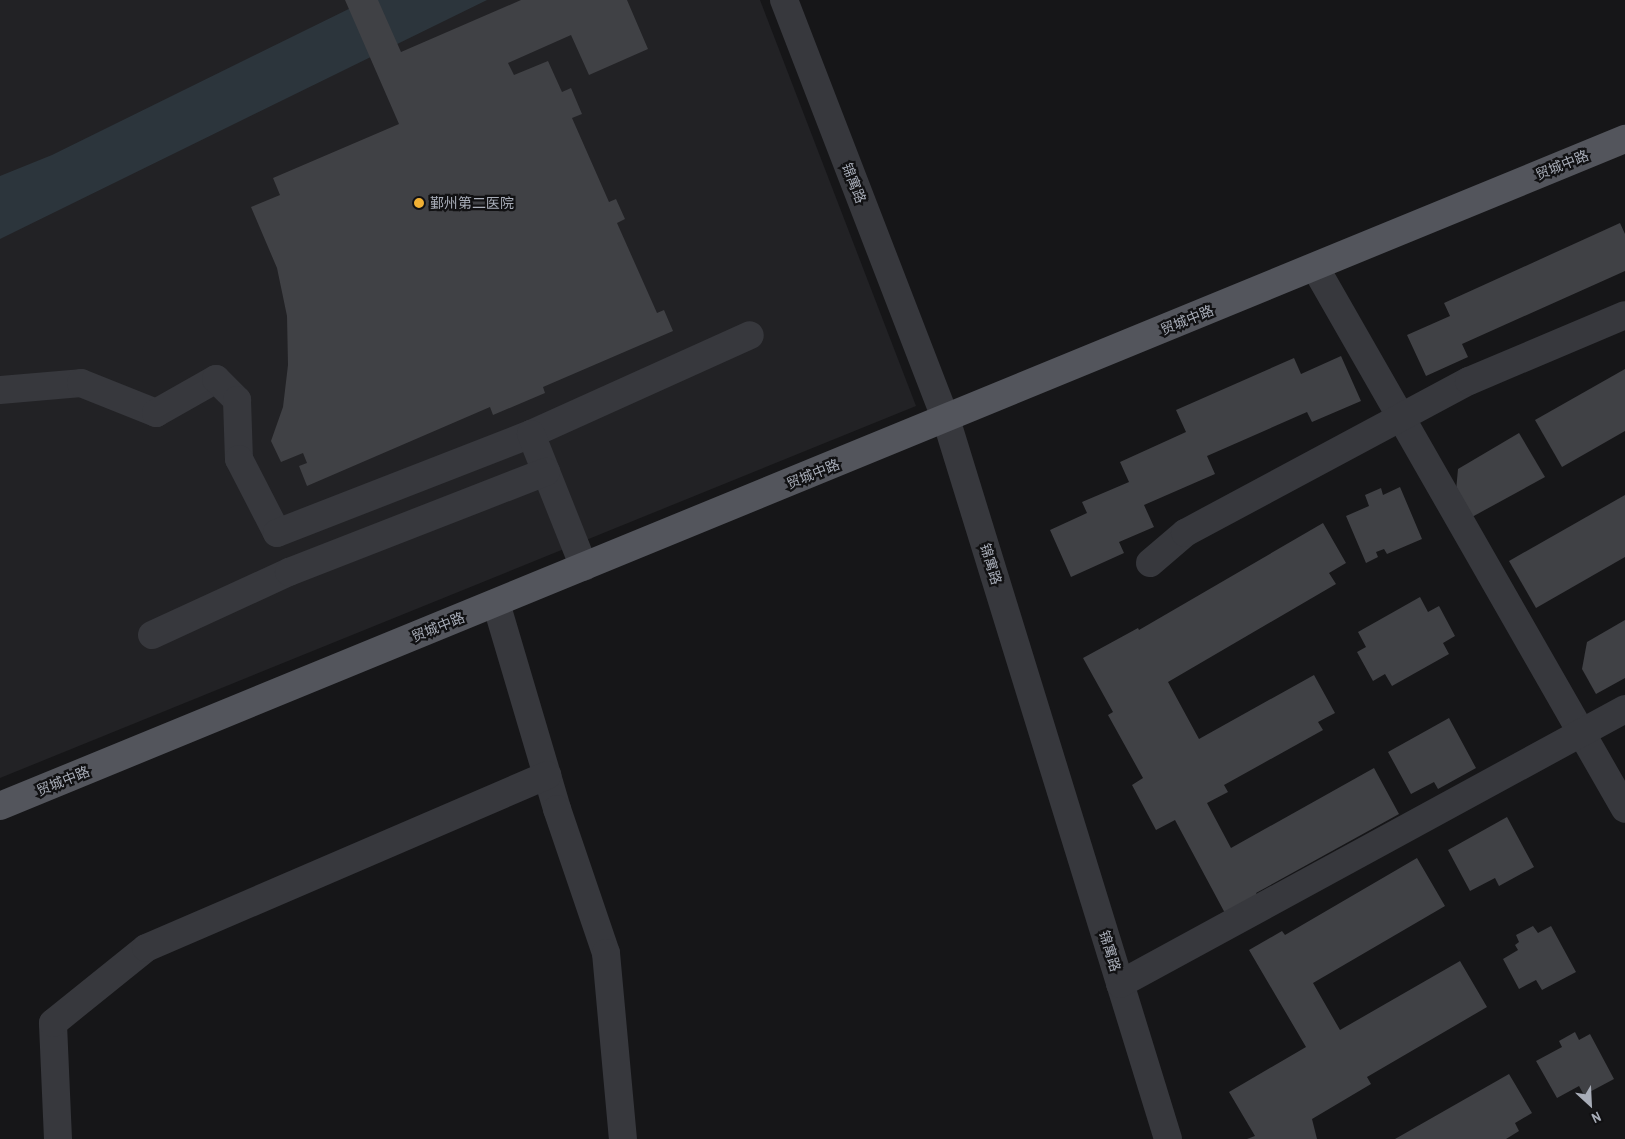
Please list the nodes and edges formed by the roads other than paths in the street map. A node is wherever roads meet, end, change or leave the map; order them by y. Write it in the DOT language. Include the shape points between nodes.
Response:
graph roads {
  1 [pos="784,0"];
  2 [pos="1625,139"];
  3 [pos="1315,267"];
  4 [pos="1625,315"];
  5 [pos="750,335"];
  6 [pos="0,390"];
  7 [pos="1402,418"];
  8 [pos="946,419"];
  9 [pos="531,434"];
  10 [pos="546,472"];
  11 [pos="277,532"];
  12 [pos="1150,563"];
  13 [pos="584,567"];
  14 [pos="289,572"];
  15 [pos="496,603"];
  16 [pos="152,635"];
  17 [pos="1625,709"];
  18 [pos="1582,732"];
  19 [pos="547,775"];
  20 [pos="0,806"];
  21 [pos="1625,809"];
  22 [pos="1120,984"];
  23 [pos="58,1139"];
  24 [pos="623,1139"];
  25 [pos="1168,1139"];
  1 -- 8 [label="street, 锦寓路"];
  2 -- 3 [label="main road, 贸城中路"];
  3 -- 7 [label="street"];
  3 -- 8 [label="main road, 贸城中路"];
  4 -- 7 [label="street" via="1469,381"];
  5 -- 9 [label="street"];
  6 -- 11 [label="street" via="81,383 156,413 216,379 237,400 239,459"];
  7 -- 12 [label="street" via="1185,532"];
  7 -- 18 [label="street"];
  8 -- 13 [label="main road, 贸城中路"];
  8 -- 22 [label="street, 锦寓路"];
  9 -- 10 [label="street"];
  9 -- 11 [label="street"];
  10 -- 13 [label="street"];
  10 -- 14 [label="street"];
  11 -- 14 [label="street"];
  13 -- 15 [label="main road, 贸城中路"];
  14 -- 16 [label="street"];
  15 -- 19 [label="street"];
  15 -- 20 [label="main road, 贸城中路"];
  17 -- 18 [label="street"];
  18 -- 21 [label="street"];
  18 -- 22 [label="street"];
  19 -- 23 [label="street" via="146,948 53,1023"];
  19 -- 24 [label="street" via="606,953"];
  22 -- 25 [label="street, 锦寓路"];
}
